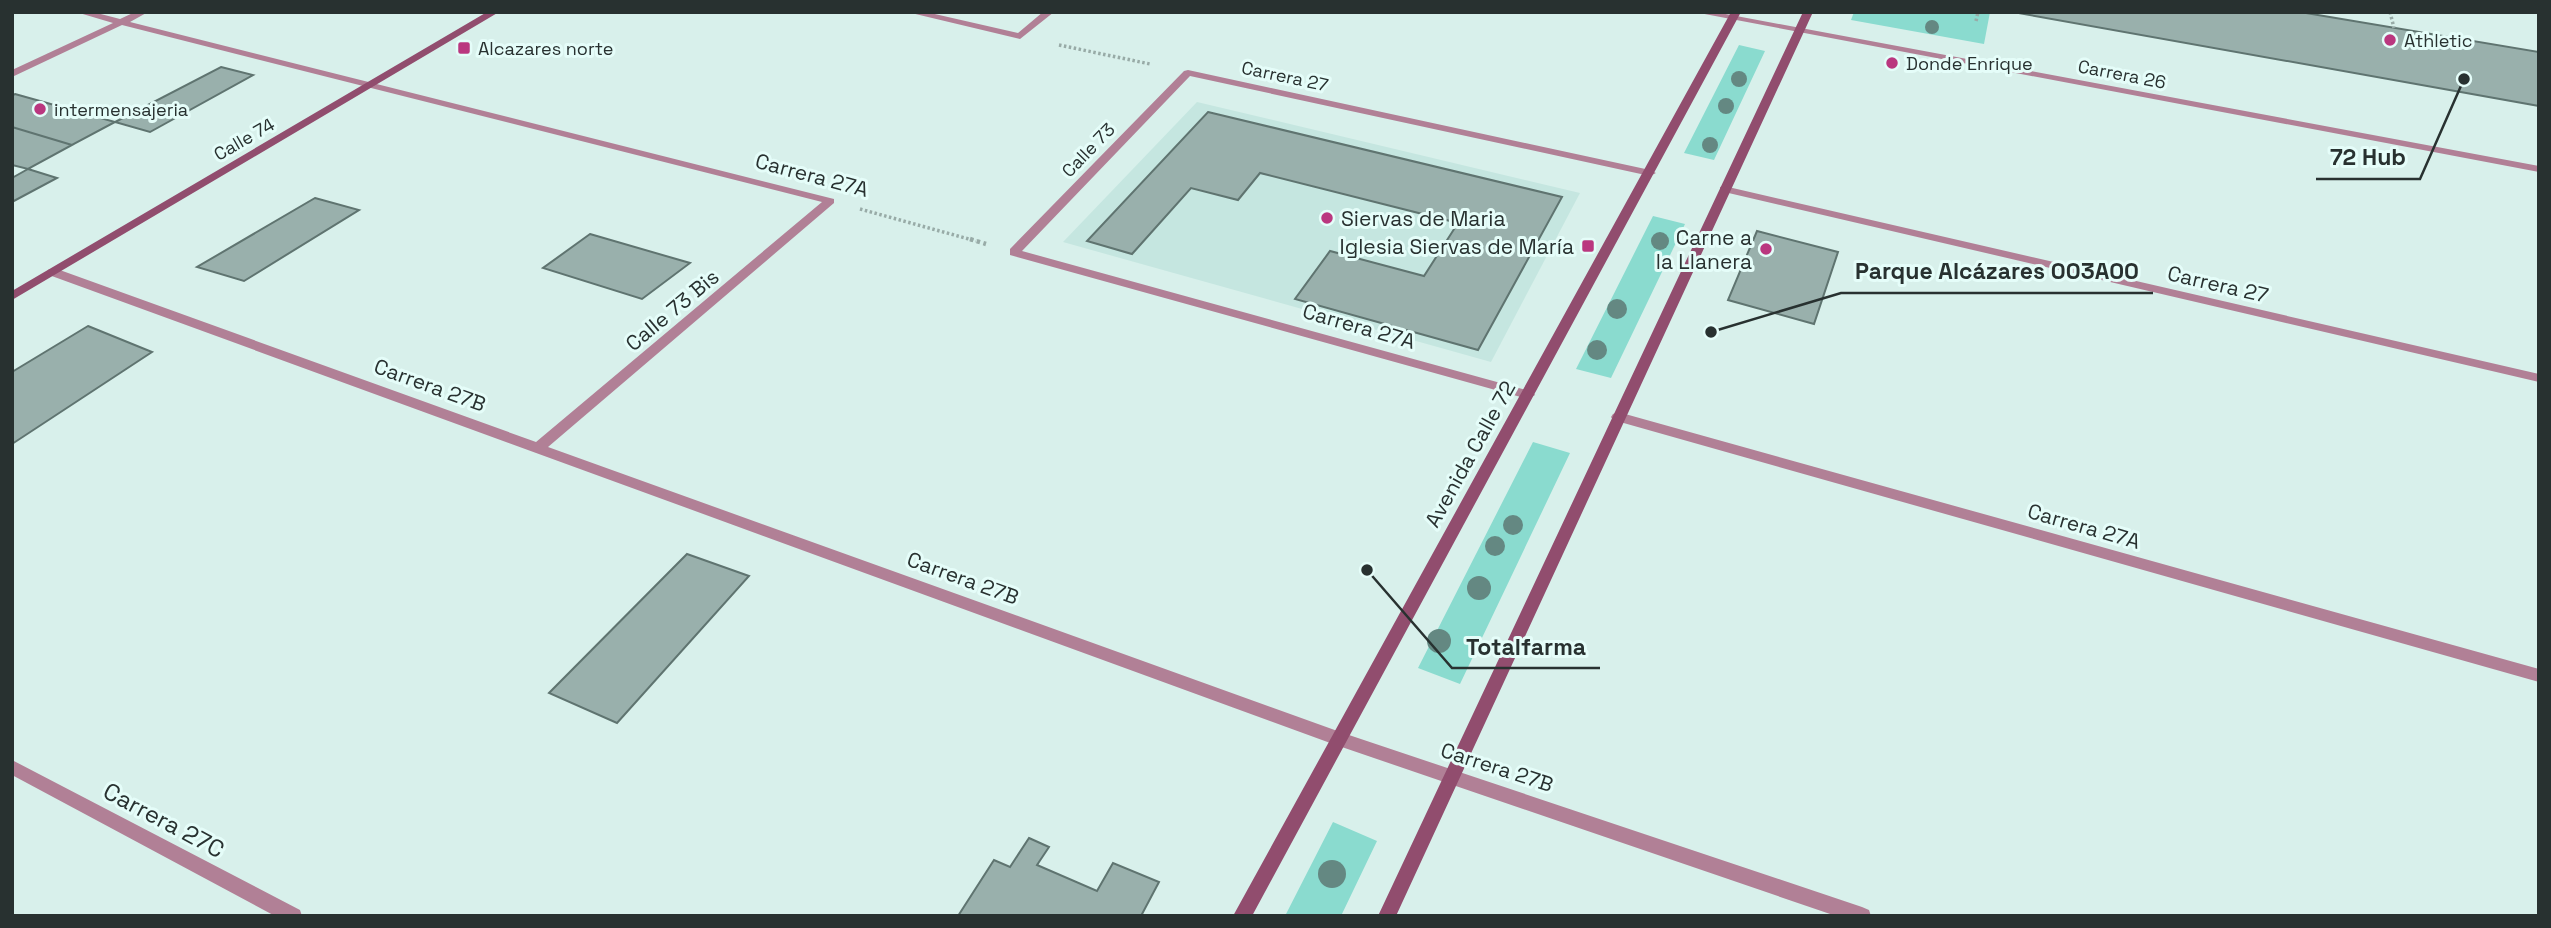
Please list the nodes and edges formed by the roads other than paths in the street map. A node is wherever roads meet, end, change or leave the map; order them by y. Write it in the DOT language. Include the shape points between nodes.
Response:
graph roads {
  1 [pos="81,12"];
  2 [pos="143,12"];
  3 [pos="494,12"];
  4 [pos="912,12"];
  5 [pos="1049,12"];
  6 [pos="1699,12"];
  7 [pos="1808,12"];
  8 [pos="1735,15"];
  9 [pos="122,22"];
  10 [pos="1799,32"];
  11 [pos="1188,73"];
  12 [pos="12,74"];
  13 [pos="371,85"];
  14 [pos="2539,169"];
  15 [pos="1650,173"];
  16 [pos="1724,189"];
  17 [pos="830,201"];
  18 [pos="1014,252"];
  19 [pos="53,272"];
  20 [pos="12,296"];
  21 [pos="2539,378"];
  22 [pos="1528,395"];
  23 [pos="1618,417"];
  24 [pos="538,448"];
  25 [pos="2539,676"];
  26 [pos="1339,739"];
  27 [pos="12,767"];
  28 [pos="1452,776"];
  29 [pos="293,916"];
  30 [pos="1242,916"];
  31 [pos="1387,916"];
  32 [pos="1862,916"];
  1 -- 9 [label="street, Carrera 27A"];
  2 -- 9 [label="street"];
  3 -- 13 [label="main road, Calle 74"];
  4 -- 5 [label="street" via="1020,36"];
  6 -- 8 [label="street, Carrera 26"];
  7 -- 10 [label="main road"];
  8 -- 10 [label="street, Carrera 26"];
  8 -- 15 [label="main road, Avenida Calle 72"];
  9 -- 12 [label="street"];
  9 -- 13 [label="street, Carrera 27A"];
  10 -- 14 [label="street, Carrera 26"];
  10 -- 16 [label="main road"];
  11 -- 15 [label="street, Carrera 27"];
  11 -- 18 [label="street, Calle 73"];
  13 -- 17 [label="street, Carrera 27A"];
  13 -- 19 [label="main road, Calle 74"];
  15 -- 22 [label="main road, Avenida Calle 72"];
  16 -- 21 [label="street, Carrera 27"];
  16 -- 23 [label="main road"];
  17 -- 24 [label="street, Calle 73 Bis"];
  18 -- 22 [label="street, Carrera 27A"];
  19 -- 20 [label="main road, Calle 74"];
  19 -- 24 [label="street, Carrera 27B"];
  22 -- 26 [label="main road, Avenida Calle 72"];
  23 -- 25 [label="street, Carrera 27A"];
  23 -- 28 [label="main road"];
  24 -- 26 [label="street, Carrera 27B"];
  26 -- 28 [label="street, Carrera 27B"];
  26 -- 30 [label="main road, Avenida Calle 72"];
  27 -- 29 [label="street, Carrera 27C"];
  28 -- 31 [label="main road"];
  28 -- 32 [label="street, Carrera 27B"];
}
